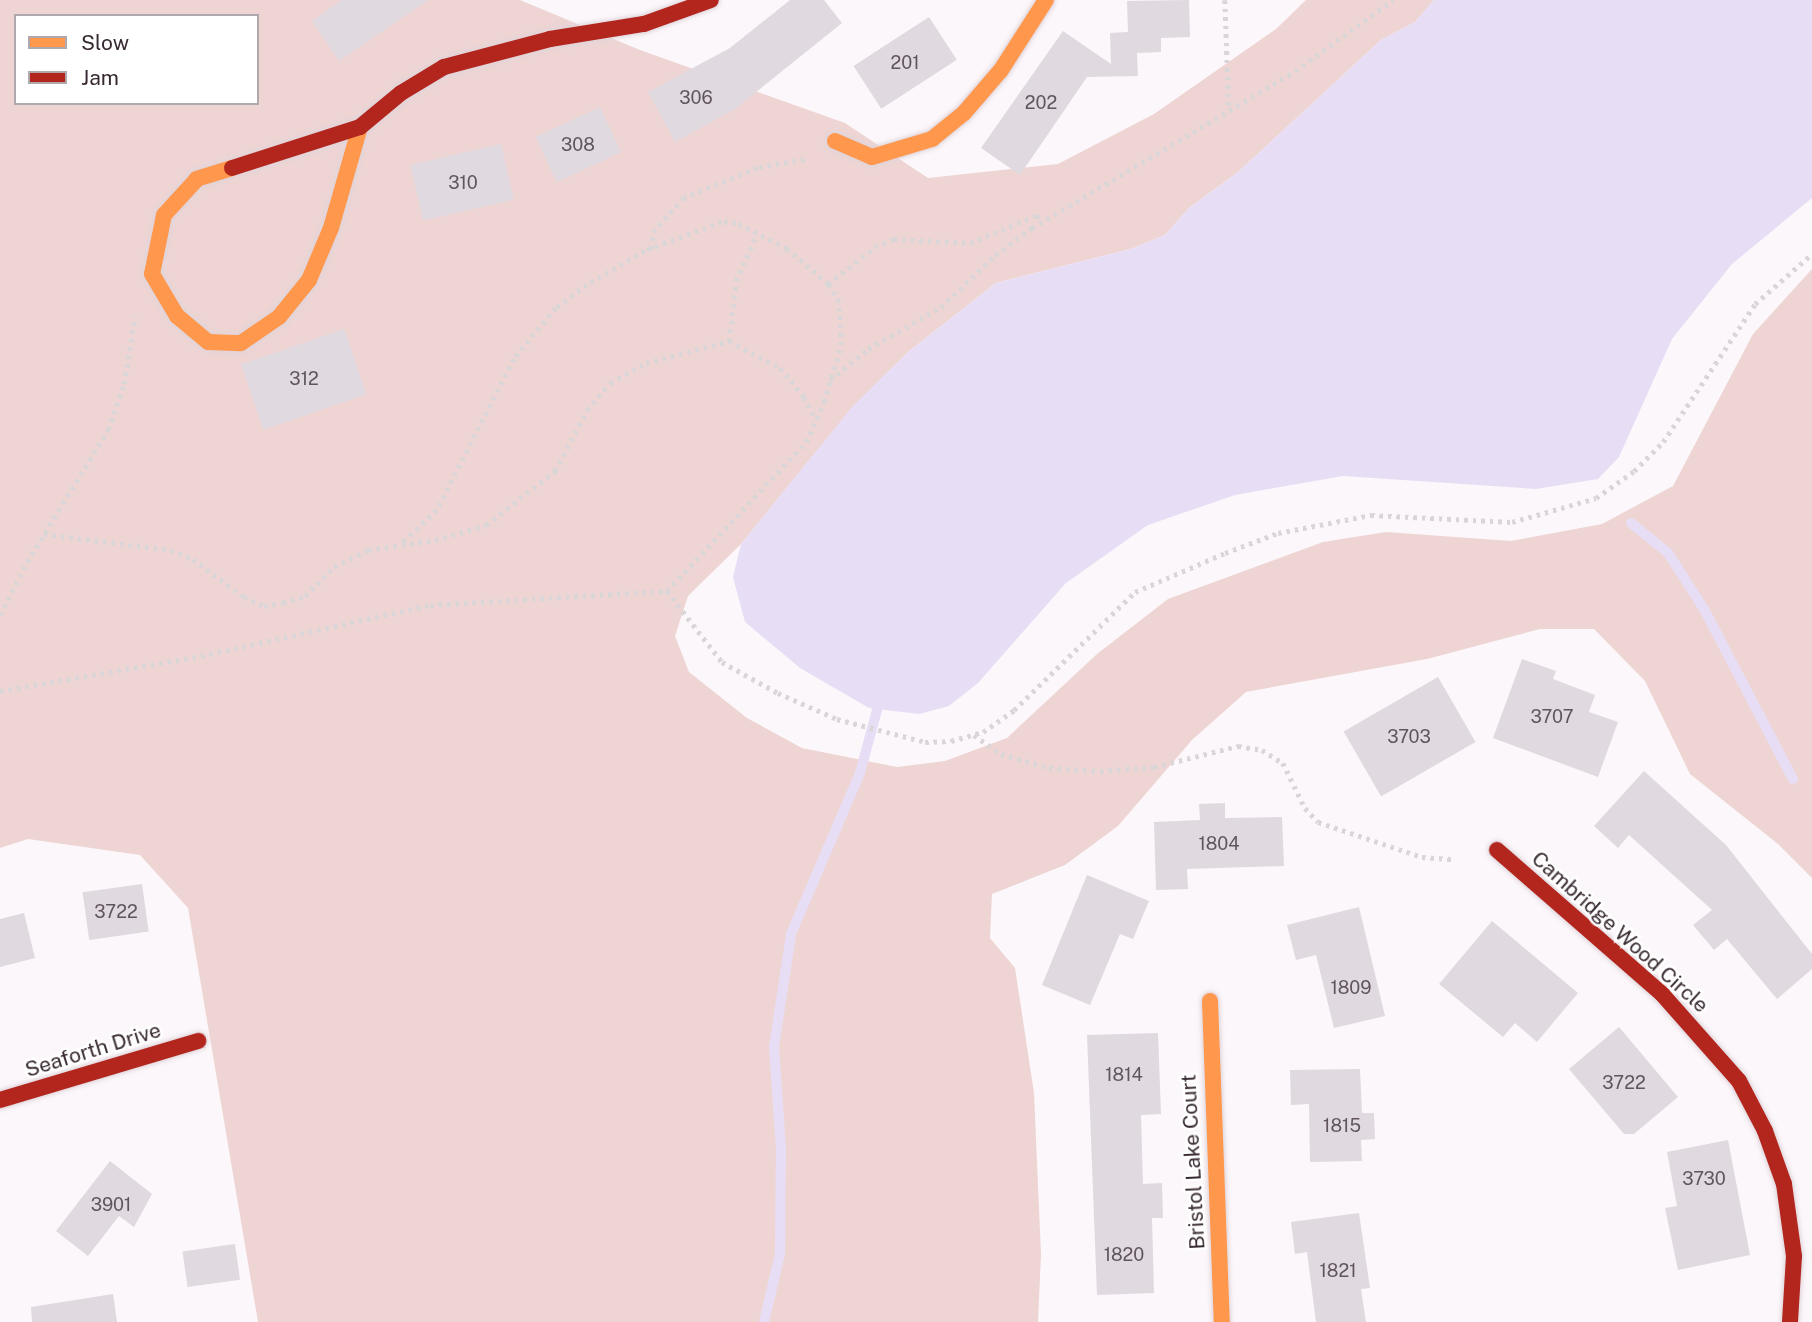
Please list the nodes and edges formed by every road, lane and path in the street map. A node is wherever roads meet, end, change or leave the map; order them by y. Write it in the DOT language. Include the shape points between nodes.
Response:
graph roads {
  1 [pos="711,0"];
  2 [pos="1045,0"];
  3 [pos="1225,0"];
  4 [pos="1393,0"];
  5 [pos="1229,108"];
  6 [pos="360,127"];
  7 [pos="835,141"];
  8 [pos="1042,222"];
  9 [pos="757,234"];
  10 [pos="651,249"];
  11 [pos="1812,254"];
  12 [pos="152,274"];
  13 [pos="828,284"];
  14 [pos="729,341"];
  15 [pos="829,381"];
  16 [pos="816,420"];
  17 [pos="44,534"];
  18 [pos="400,545"];
  19 [pos="667,591"];
  20 [pos="0,615"];
  21 [pos="0,691"];
  22 [pos="973,735"];
  23 [pos="1497,850"];
  24 [pos="1454,859"];
  25 [pos="1210,1000"];
  26 [pos="198,1041"];
  27 [pos="0,1100"];
  28 [pos="1222,1322"];
  29 [pos="1790,1322"];
  1 -- 6 [label="street" via="644,24 550,39 444,67 401,93"];
  2 -- 7 [label="street" via="1001,70 964,113 932,139 872,157"];
  3 -- 5 [label="path"];
  4 -- 5 [label="path" via="1296,71"];
  5 -- 8 [label="path"];
  6 -- 12 [label="street" via="197,179 164,215"];
  6 -- 12 [label="street" via="331,228 309,280 279,317 241,343 208,342 177,317"];
  7 -- 10 [label="path" via="821,154 759,167 683,198 653,232"];
  8 -- 13 [label="path" via="1037,215 970,243 894,240 875,247"];
  8 -- 15 [label="path" via="995,255 941,307 868,349"];
  9 -- 10 [label="path" via="736,223 722,222"];
  9 -- 13 [label="path" via="787,249"];
  9 -- 14 [label="path" via="736,281"];
  10 -- 18 [label="path" via="556,308 514,359 437,510"];
  11 -- 22 [label="path" via="1755,304 1663,442 1634,471 1596,498 1512,522 1371,515 1278,533 1135,592 1014,710"];
  12 -- 17 [label="path" via="143,284 124,384 108,430"];
  13 -- 15 [label="path" via="839,302 842,323 841,345"];
  14 -- 16 [label="path" via="780,368"];
  14 -- 18 [label="path" via="646,362 610,383 587,410 555,471 486,525"];
  15 -- 16 [label="path"];
  16 -- 19 [label="path" via="785,469"];
  17 -- 18 [label="path" via="171,550 193,559 216,580 264,606 305,596 334,567 368,550"];
  17 -- 20 [label="path"];
  19 -- 21 [label="path" via="430,605 201,656"];
  19 -- 22 [label="path" via="722,662 837,719 925,741"];
  22 -- 24 [label="path" via="1001,754 1037,765 1100,772 1154,767 1238,746 1262,750 1283,763 1305,807 1318,822 1422,858"];
  23 -- 29 [label="street, Cambridge Wood Circle" via="1662,994 1739,1081 1765,1131 1784,1184 1794,1255"];
  25 -- 28 [label="street, Bristol Lake Court"];
  26 -- 27 [label="street, Seaforth Drive"];
}
